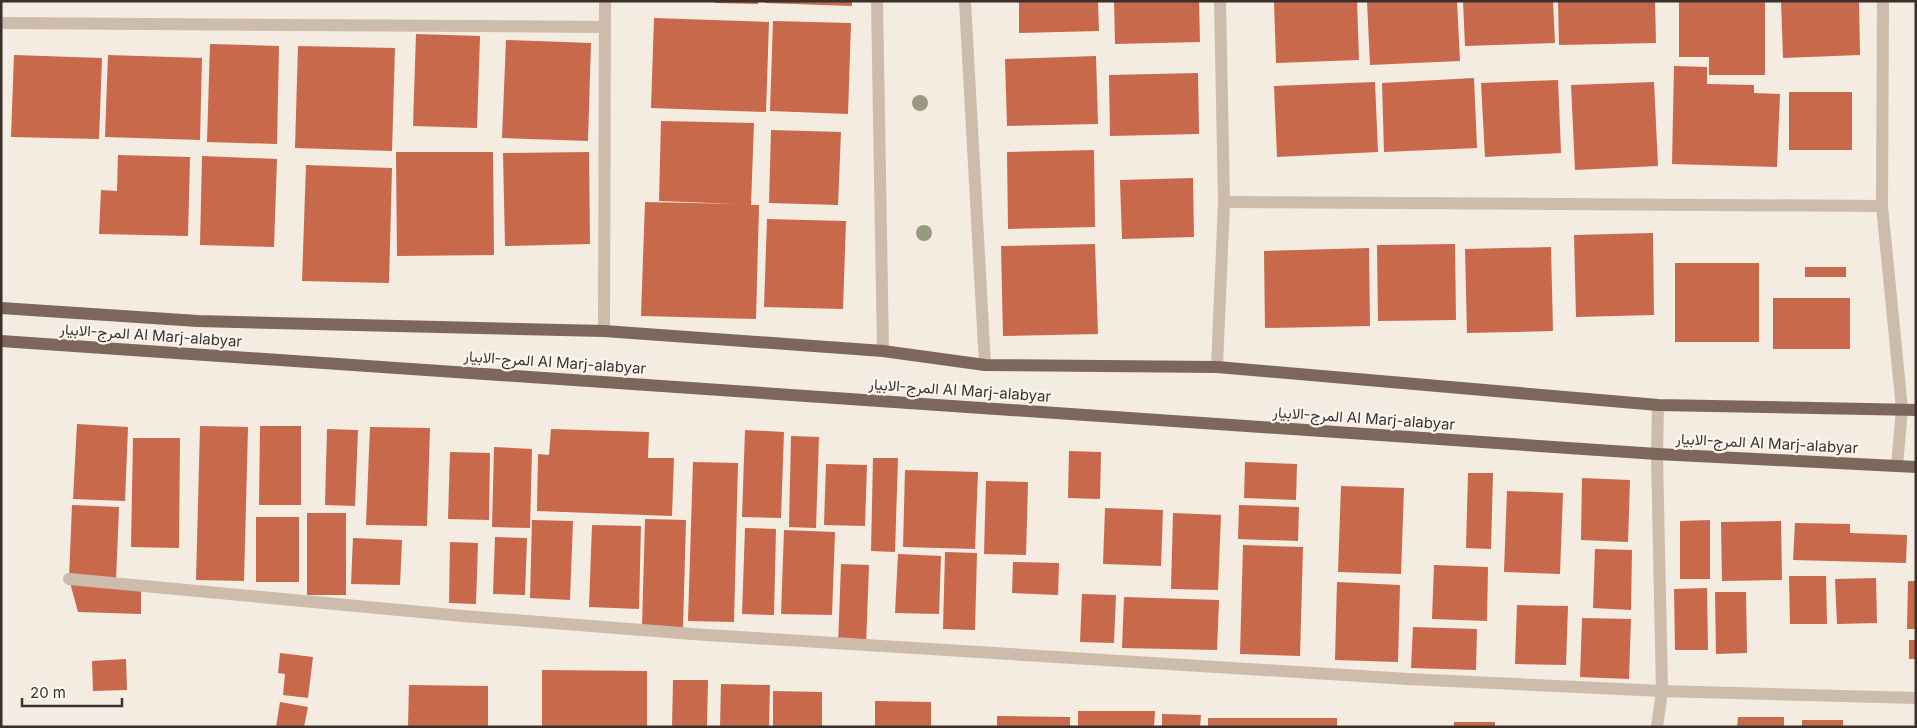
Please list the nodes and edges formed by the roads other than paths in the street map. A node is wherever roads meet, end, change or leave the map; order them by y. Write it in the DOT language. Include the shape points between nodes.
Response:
graph roads {
  1 [pos="605,1"];
  2 [pos="877,1"];
  3 [pos="965,1"];
  4 [pos="1220,1"];
  5 [pos="1883,1"];
  6 [pos="1,23"];
  7 [pos="605,27"];
  8 [pos="1224,202"];
  9 [pos="1882,206"];
  10 [pos="1,308"];
  11 [pos="604,331"];
  12 [pos="1,341"];
  13 [pos="883,351"];
  14 [pos="985,365"];
  15 [pos="1216,367"];
  16 [pos="1658,405"];
  17 [pos="1902,409"];
  18 [pos="1916,410"];
  19 [pos="1657,454"];
  20 [pos="1897,466"];
  21 [pos="1916,467"];
  22 [pos="69,579"];
  23 [pos="1662,691"];
  24 [pos="1916,698"];
  25 [pos="1657,727"];
  1 -- 7 [label="street"];
  2 -- 13 [label="street"];
  3 -- 14 [label="street"];
  4 -- 8 [label="street"];
  5 -- 9 [label="street"];
  6 -- 7 [label="street"];
  7 -- 11 [label="street"];
  8 -- 9 [label="street"];
  8 -- 15 [label="street"];
  9 -- 17 [label="street"];
  10 -- 11 [label="main road, المرج-الابيار Al Marj-alabyar" via="198,321"];
  11 -- 13 [label="main road, المرج-الابيار Al Marj-alabyar"];
  12 -- 19 [label="main road, المرج-الابيار Al Marj-alabyar"];
  13 -- 14 [label="main road, المرج-الابيار Al Marj-alabyar"];
  14 -- 15 [label="main road, المرج-الابيار Al Marj-alabyar"];
  15 -- 16 [label="main road, المرج-الابيار Al Marj-alabyar"];
  16 -- 17 [label="main road, المرج-الابيار Al Marj-alabyar"];
  16 -- 19 [label="street"];
  17 -- 18 [label="main road, المرج-الابيار Al Marj-alabyar"];
  17 -- 20 [label="street"];
  19 -- 20 [label="main road, المرج-الابيار Al Marj-alabyar"];
  19 -- 23 [label="street"];
  20 -- 21 [label="main road, المرج-الابيار Al Marj-alabyar"];
  22 -- 23 [label="street" via="706,635"];
  23 -- 24 [label="street"];
  23 -- 25 [label="street"];
}
